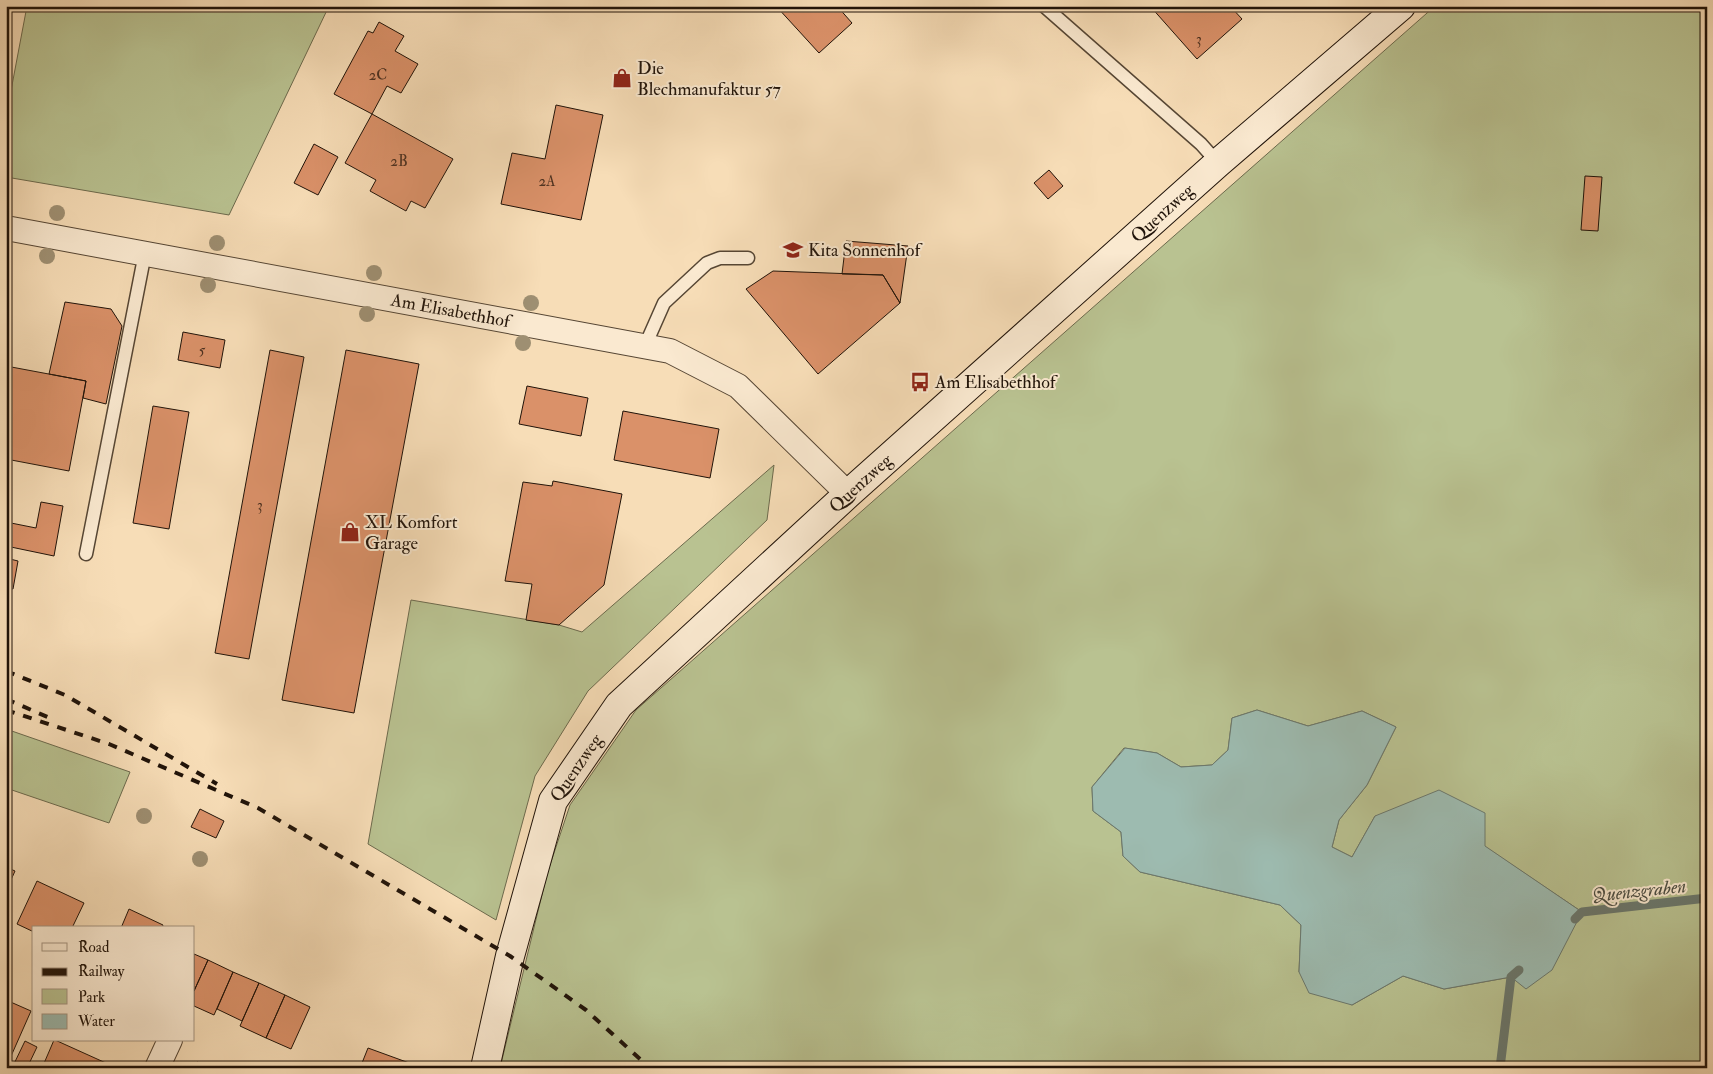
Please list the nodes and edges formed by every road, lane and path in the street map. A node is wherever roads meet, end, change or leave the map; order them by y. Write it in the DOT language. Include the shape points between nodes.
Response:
graph roads {
  1 [pos="1044,6"];
  2 [pos="1401,6"];
  3 [pos="1218,163"];
  4 [pos="6,228"];
  5 [pos="145,253"];
  6 [pos="748,258"];
  7 [pos="645,346"];
  8 [pos="848,494"];
  9 [pos="86,554"];
  10 [pos="169,1042"];
  11 [pos="157,1068"];
  12 [pos="485,1068"];
  1 -- 3 [label="lane" via="1201,144"];
  2 -- 3 [label="street, Quenzweg"];
  3 -- 8 [label="street, Quenzweg"];
  4 -- 5 [label="street, Am Elisabethhof"];
  5 -- 7 [label="street, Am Elisabethhof"];
  5 -- 9 [label="lane"];
  6 -- 7 [label="lane" via="720,258 707,263 664,303"];
  7 -- 8 [label="street, Am Elisabethhof" via="670,351 738,386"];
  8 -- 12 [label="street, Quenzweg" via="618,705 553,801 510,956"];
  10 -- 11 [label="street"];
}
